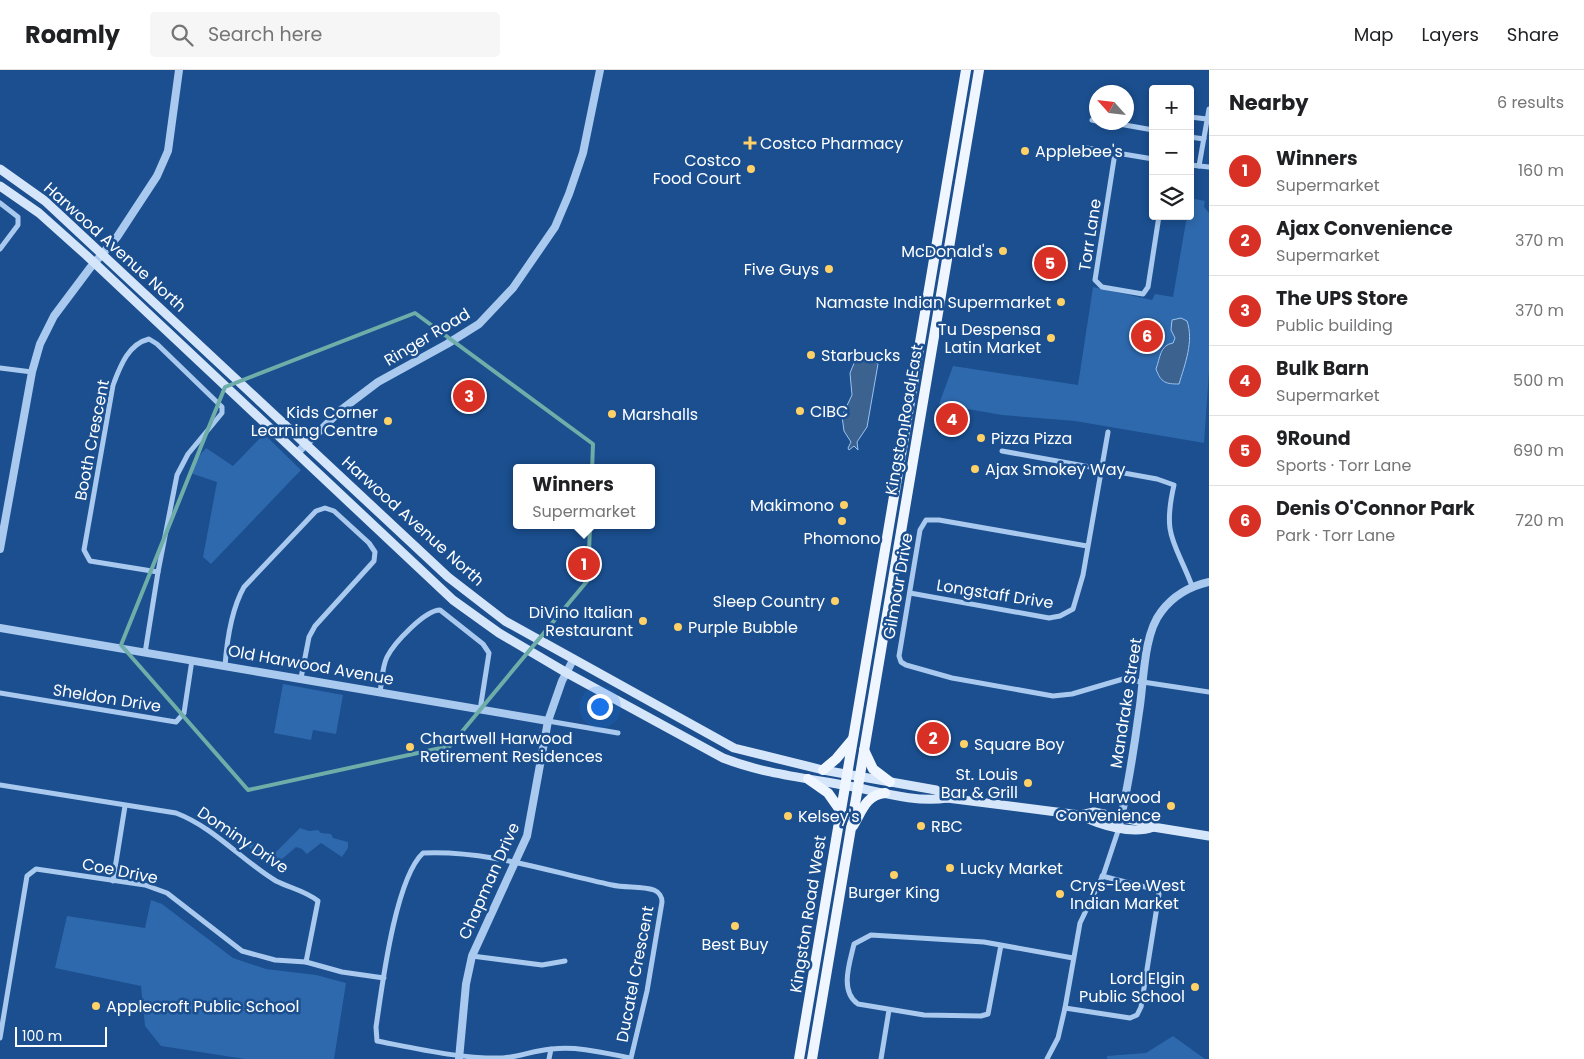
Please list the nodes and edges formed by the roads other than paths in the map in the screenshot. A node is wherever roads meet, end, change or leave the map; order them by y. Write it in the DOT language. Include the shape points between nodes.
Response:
graph roads {
  1 [pos="180,70"];
  2 [pos="600,70"];
  3 [pos="966,70"];
  4 [pos="979,70"];
  5 [pos="1209,109"];
  6 [pos="1194,118"];
  7 [pos="1207,120"];
  8 [pos="1134,127"];
  9 [pos="1149,129"];
  10 [pos="1194,138"];
  11 [pos="1204,139"];
  12 [pos="1087,148"];
  13 [pos="1115,153"];
  14 [pos="1149,158"];
  15 [pos="1194,165"];
  16 [pos="1199,166"];
  17 [pos="1209,168"];
  18 [pos="0,169"];
  19 [pos="0,186"];
  20 [pos="0,203"];
  21 [pos="1159,220"];
  22 [pos="0,249"];
  23 [pos="103,254"];
  24 [pos="94,263"];
  25 [pos="0,368"];
  26 [pos="32,372"];
  27 [pos="1108,432"];
  28 [pos="307,443"];
  29 [pos="1002,451"];
  30 [pos="297,453"];
  31 [pos="1102,468"];
  32 [pos="1087,546"];
  33 [pos="0,549"];
  34 [pos="158,572"];
  35 [pos="1209,582"];
  36 [pos="1192,586"];
  37 [pos="910,594"];
  38 [pos="0,628"];
  39 [pos="145,653"];
  40 [pos="192,660"];
  41 [pos="573,660"];
  42 [pos="225,666"];
  43 [pos="567,673"];
  44 [pos="301,678"];
  45 [pos="1144,681"];
  46 [pos="0,692"];
  47 [pos="380,692"];
  48 [pos="1209,692"];
  49 [pos="480,710"];
  50 [pos="548,720"];
  51 [pos="618,733"];
  52 [pos="853,739"];
  53 [pos="864,750"];
  54 [pos="823,770"];
  55 [pos="847,774"];
  56 [pos="859,776"];
  57 [pos="808,780"];
  58 [pos="890,782"];
  59 [pos="0,785"];
  60 [pos="844,785"];
  61 [pos="857,788"];
  62 [pos="885,792"];
  63 [pos="947,798"];
  64 [pos="125,806"];
  65 [pos="840,810"];
  66 [pos="1080,815"];
  67 [pos="1121,817"];
  68 [pos="1119,827"];
  69 [pos="1153,827"];
  70 [pos="850,831"];
  71 [pos="1209,836"];
  72 [pos="515,862"];
  73 [pos="1102,876"];
  74 [pos="113,881"];
  75 [pos="1001,945"];
  76 [pos="472,956"];
  77 [pos="1073,958"];
  78 [pos="565,961"];
  79 [pos="306,962"];
  80 [pos="384,978"];
  81 [pos="1066,1008"];
  82 [pos="889,1010"];
  83 [pos="0,1038"];
  84 [pos="551,1048"];
  85 [pos="460,1057"];
  86 [pos="631,1058"];
  87 [pos="549,1059"];
  88 [pos="799,1059"];
  89 [pos="812,1059"];
  90 [pos="881,1059"];
  91 [pos="1047,1059"];
  1 -- 23 [label="street" via="164,159 150,190"];
  2 -- 28 [label="street, Ringer Road" via="583,153 570,194 555,227 513,288 478,324 378,382 341,410"];
  3 -- 52 [label="main road, Kingston Road East"];
  4 -- 53 [label="main road, Kingston Road East"];
  5 -- 7 [label="street"];
  6 -- 7 [label="street"];
  7 -- 11 [label="street"];
  8 -- 9 [label="street"];
  10 -- 11 [label="street"];
  11 -- 16 [label="street"];
  12 -- 13 [label="street"];
  13 -- 14 [label="street"];
  13 -- 21 [label="street, Torr Lane" via="1095,280 1102,287 1142,294 1148,287"];
  15 -- 16 [label="street"];
  16 -- 17 [label="street"];
  18 -- 23 [label="main road, Harwood Avenue North" via="45,201"];
  19 -- 24 [label="main road, Harwood Avenue North" via="39,213"];
  20 -- 22 [label="street" via="18,218 18,225"];
  23 -- 24 [label="street"];
  23 -- 28 [label="main road, Harwood Avenue North"];
  24 -- 26 [label="street" via="46,330"];
  24 -- 30 [label="main road, Harwood Avenue North"];
  25 -- 26 [label="street"];
  26 -- 33 [label="street"];
  27 -- 31 [label="street, Longstaff Drive"];
  28 -- 30 [label="street, Ringer Road"];
  28 -- 41 [label="main road, Harwood Avenue North" via="448,577 505,621"];
  29 -- 31 [label="street"];
  30 -- 43 [label="main road, Harwood Avenue North" via="453,600 499,633"];
  31 -- 32 [label="street, Longstaff Drive"];
  31 -- 36 [label="street" via="1174,485 1169,531"];
  32 -- 37 [label="street, Longstaff Drive" via="1076,602 1073,609 1060,616 1034,616"];
  32 -- 37 [label="street, Gilmour Drive" via="926,520 920,530"];
  34 -- 34 [label="street, Booth Crescent" via="177,475 188,454 222,413 222,407 149,339 136,344 121,362 113,385 84,550 90,561"];
  34 -- 39 [label="street, Booth Crescent"];
  35 -- 36 [label="street, Mandrake Street"];
  36 -- 45 [label="street, Mandrake Street" via="1161,612 1150,635"];
  37 -- 45 [label="street, Gilmour Drive" via="899,656 906,665 952,678 1052,696 1072,694 1123,679"];
  38 -- 39 [label="street, Old Harwood Avenue"];
  39 -- 40 [label="street, Old Harwood Avenue"];
  40 -- 42 [label="street, Old Harwood Avenue"];
  40 -- 46 [label="street, Sheldon Drive" via="184,713 176,722"];
  41 -- 43 [label="street, Chapman Drive"];
  41 -- 54 [label="main road, Harwood Avenue North" via="734,748"];
  42 -- 44 [label="street, Old Harwood Avenue"];
  42 -- 44 [label="street" via="233,614 244,587 316,511 325,508 334,511 369,543 375,552 374,561 315,626 309,637"];
  43 -- 50 [label="street, Chapman Drive"];
  43 -- 57 [label="main road, Harwood Avenue North" via="723,758 748,768"];
  44 -- 47 [label="street, Old Harwood Avenue"];
  45 -- 48 [label="street, Gilmour Drive"];
  45 -- 67 [label="street, Mandrake Street"];
  47 -- 49 [label="street, Old Harwood Avenue"];
  47 -- 49 [label="street" via="387,658 393,648 426,614 440,610 489,652"];
  49 -- 50 [label="street, Old Harwood Avenue"];
  50 -- 51 [label="street, Old Harwood Avenue"];
  50 -- 72 [label="street, Chapman Drive" via="532,819"];
  52 -- 54 [label="main road"];
  52 -- 55 [label="main road, Kingston Road East"];
  53 -- 56 [label="main road, Kingston Road East"];
  53 -- 58 [label="main road" via="873,769"];
  54 -- 55 [label="main road, Harwood Avenue North"];
  55 -- 56 [label="main road"];
  55 -- 60 [label="main road, Kingston Road West"];
  56 -- 58 [label="main road"];
  56 -- 61 [label="main road, Kingston Road West"];
  57 -- 60 [label="main road, Harwood Avenue North"];
  57 -- 65 [label="main road" via="828,793"];
  58 -- 63 [label="main road" via="936,790"];
  59 -- 64 [label="street, Dominy Drive"];
  60 -- 61 [label="main road, Harwood Avenue North"];
  60 -- 65 [label="main road, Kingston Road West"];
  61 -- 62 [label="main road, Harwood Avenue North"];
  61 -- 70 [label="main road, Kingston Road West"];
  62 -- 63 [label="main road, Harwood Avenue North" via="934,800"];
  62 -- 70 [label="main road" via="867,801"];
  63 -- 66 [label="main road"];
  64 -- 74 [label="street"];
  64 -- 79 [label="street, Dominy Drive" via="176,813 193,819 260,870 318,901"];
  65 -- 88 [label="main road, Kingston Road West"];
  66 -- 67 [label="main road" via="1094,812"];
  66 -- 68 [label="main road" via="1093,822"];
  67 -- 68 [label="street, Mandrake Street"];
  67 -- 69 [label="main road"];
  68 -- 69 [label="main road" via="1144,831"];
  68 -- 73 [label="street"];
  69 -- 71 [label="main road"];
  70 -- 89 [label="main road, Kingston Road West"];
  72 -- 76 [label="street, Chapman Drive"];
  72 -- 80 [label="street" via="464,854 423,853 415,860 397,908"];
  72 -- 86 [label="street, Ducatel Crescent" via="614,886 655,890 661,896 647,991"];
  73 -- 77 [label="street" via="1080,923"];
  73 -- 81 [label="street" via="1148,886 1159,894 1141,1007 1137,1015 1130,1018"];
  74 -- 79 [label="street, Coe Drive" via="167,893 242,951 275,960"];
  74 -- 83 [label="street, Coe Drive" via="36,869 27,876"];
  75 -- 77 [label="street"];
  75 -- 82 [label="street" via="988,1014 924,1015"];
  75 -- 82 [label="street" via="871,935 859,939 854,944 848,971 848,993 858,1004"];
  76 -- 78 [label="street" via="542,965"];
  76 -- 85 [label="street, Chapman Drive" via="466,984"];
  77 -- 81 [label="street"];
  79 -- 80 [label="street, Coe Drive" via="342,972"];
  80 -- 85 [label="street" via="376,1027 377,1041"];
  81 -- 91 [label="street" via="1058,1038"];
  82 -- 90 [label="street"];
  84 -- 85 [label="street" via="504,1058"];
  84 -- 86 [label="street" via="582,1049"];
  84 -- 87 [label="street"];
}
